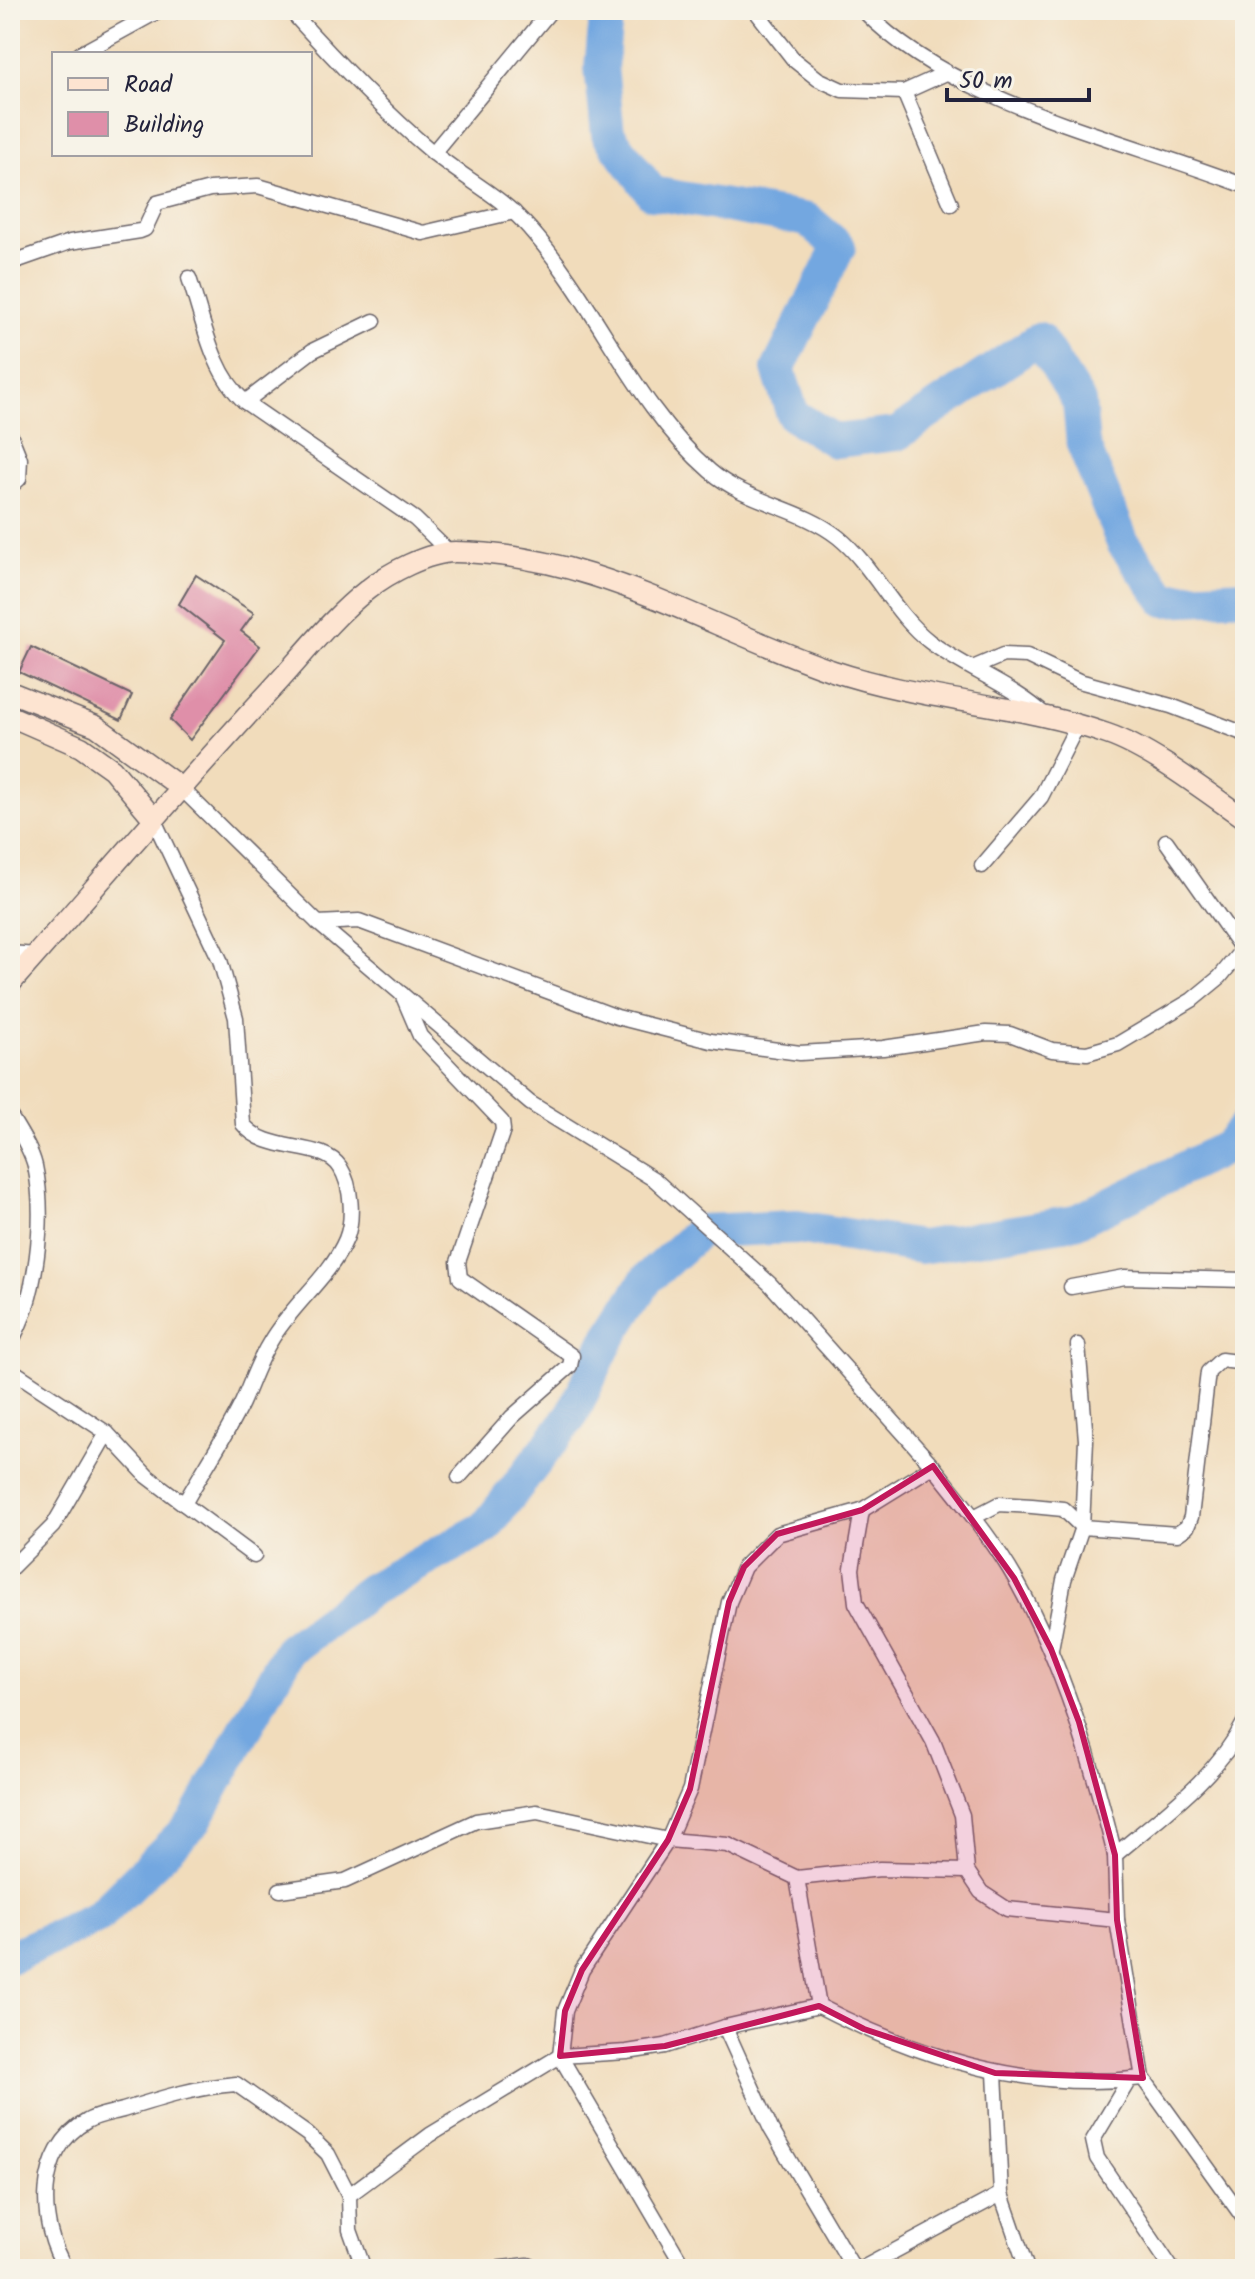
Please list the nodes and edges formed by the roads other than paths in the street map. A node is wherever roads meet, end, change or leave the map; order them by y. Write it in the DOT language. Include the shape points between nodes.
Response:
graph roads {
  1 [pos="160,10"];
  2 [pos="290,10"];
  3 [pos="551,10"];
  4 [pos="755,10"];
  5 [pos="863,10"];
  6 [pos="84,52"];
  7 [pos="946,73"];
  8 [pos="904,92"];
  9 [pos="433,153"];
  10 [pos="1245,186"];
  11 [pos="951,204"];
  12 [pos="514,212"];
  13 [pos="10,263"];
  14 [pos="189,278"];
  15 [pos="374,321"];
  16 [pos="245,402"];
  17 [pos="10,434"];
  18 [pos="10,487"];
  19 [pos="449,552"];
  20 [pos="975,667"];
  21 [pos="10,692"];
  22 [pos="10,716"];
  23 [pos="1047,717"];
  24 [pos="1077,726"];
  25 [pos="1245,734"];
  26 [pos="180,787"];
  27 [pos="153,818"];
  28 [pos="1245,819"];
  29 [pos="1166,841"];
  30 [pos="982,866"];
  31 [pos="318,923"];
  32 [pos="1243,947"];
  33 [pos="10,953"];
  34 [pos="36,955"];
  35 [pos="10,984"];
  36 [pos="400,990"];
  37 [pos="10,1116"];
  38 [pos="1245,1280"];
  39 [pos="1071,1287"];
  40 [pos="10,1343"];
  41 [pos="1078,1345"];
  42 [pos="1245,1363"];
  43 [pos="10,1369"];
  44 [pos="107,1433"];
  45 [pos="933,1466"];
  46 [pos="459,1477"];
  47 [pos="184,1504"];
  48 [pos="862,1510"];
  49 [pos="974,1517"];
  50 [pos="1082,1527"];
  51 [pos="254,1556"];
  52 [pos="10,1569"];
  53 [pos="1051,1649"];
  54 [pos="1245,1721"];
  55 [pos="668,1840"];
  56 [pos="1115,1855"];
  57 [pos="967,1871"];
  58 [pos="797,1878"];
  59 [pos="280,1890"];
  60 [pos="1117,1920"];
  61 [pos="819,2006"];
  62 [pos="725,2027"];
  63 [pos="560,2056"];
  64 [pos="995,2073"];
  65 [pos="1136,2079"];
  66 [pos="1001,2194"];
  67 [pos="349,2195"];
  68 [pos="1245,2220"];
  69 [pos="66,2269"];
  70 [pos="364,2269"];
  71 [pos="493,2269"];
  72 [pos="539,2269"];
  73 [pos="685,2269"];
  74 [pos="854,2269"];
  75 [pos="861,2269"];
  76 [pos="1027,2269"];
  77 [pos="1172,2269"];
  1 -- 6 [label="street"];
  2 -- 9 [label="street" via="375,101"];
  3 -- 9 [label="street"];
  4 -- 8 [label="street" via="794,60 818,79 842,90"];
  5 -- 7 [label="street" via="886,34"];
  7 -- 8 [label="street"];
  7 -- 10 [label="street" via="993,97"];
  8 -- 11 [label="street"];
  9 -- 12 [label="street"];
  12 -- 13 [label="street" via="423,233 258,186 210,189 157,203 140,231 70,242"];
  12 -- 20 [label="street" via="584,298 644,396 709,470 734,489 838,537 929,642"];
  14 -- 16 [label="street" via="217,360 231,389"];
  15 -- 16 [label="street" via="312,351"];
  16 -- 19 [label="street" via="415,519"];
  17 -- 18 [label="street" via="20,459 19,479"];
  19 -- 23 [label="main road" via="552,563 612,579 784,654 850,676"];
  19 -- 26 [label="main road" via="369,588 328,625"];
  20 -- 23 [label="street" via="1022,694"];
  20 -- 25 [label="street" via="1003,655 1027,656 1079,681 1171,706"];
  21 -- 26 [label="main road" via="96,726"];
  22 -- 27 [label="main road" via="81,747 112,769"];
  23 -- 24 [label="main road"];
  24 -- 28 [label="main road" via="1130,745"];
  24 -- 30 [label="street" via="1041,797"];
  26 -- 27 [label="main road"];
  26 -- 31 [label="street"];
  27 -- 34 [label="main road"];
  27 -- 47 [label="street" via="220,960 236,1018 243,1124 253,1136 330,1157 341,1169 352,1216 336,1258 269,1343 241,1406"];
  29 -- 32 [label="street"];
  31 -- 32 [label="street" via="359,921 617,1017 711,1041 800,1053 986,1033 1087,1053 1118,1044 1192,1000 1220,977"];
  31 -- 36 [label="street"];
  33 -- 34 [label="street"];
  34 -- 35 [label="main road"];
  36 -- 45 [label="street" via="530,1103 655,1180 770,1284"];
  36 -- 46 [label="street" via="420,1036 502,1122 458,1262 460,1278 572,1356 570,1366 512,1417"];
  37 -- 40 [label="street" via="35,1164 40,1230 27,1303"];
  38 -- 39 [label="street" via="1125,1277"];
  41 -- 50 [label="street" via="1086,1440"];
  42 -- 50 [label="street" via="1221,1360 1208,1372 1187,1527 1177,1534"];
  43 -- 44 [label="street"];
  44 -- 47 [label="street" via="147,1476"];
  44 -- 52 [label="street" via="53,1526"];
  45 -- 48 [label="street"];
  45 -- 49 [label="street"];
  47 -- 51 [label="street"];
  48 -- 55 [label="street" via="777,1534 744,1567 729,1602 690,1789"];
  48 -- 57 [label="street" via="852,1569 856,1603 933,1741 962,1815"];
  49 -- 50 [label="street" via="999,1504 1032,1506 1063,1509"];
  49 -- 53 [label="street"];
  50 -- 53 [label="street" via="1064,1580"];
  53 -- 56 [label="street" via="1079,1722"];
  54 -- 56 [label="street" via="1229,1752"];
  55 -- 58 [label="street" via="728,1845"];
  55 -- 59 [label="street" via="559,1814 508,1815 476,1821 345,1881"];
  55 -- 63 [label="street" via="582,1970 565,2011"];
  56 -- 60 [label="street"];
  57 -- 58 [label="street" via="880,1869"];
  57 -- 60 [label="street" via="981,1892 1007,1909"];
  58 -- 61 [label="street"];
  60 -- 65 [label="street"];
  61 -- 62 [label="street"];
  61 -- 64 [label="street" via="864,2029"];
  62 -- 63 [label="street" via="665,2046"];
  62 -- 74 [label="street" via="771,2129"];
  63 -- 67 [label="street" via="430,2135"];
  63 -- 73 [label="street"];
  64 -- 65 [label="street"];
  64 -- 66 [label="street"];
  65 -- 68 [label="street"];
  65 -- 77 [label="street" via="1093,2140 1097,2158"];
  66 -- 75 [label="street"];
  66 -- 76 [label="street"];
  67 -- 69 [label="street" via="328,2154 307,2134 236,2084 200,2087 87,2121 68,2139 44,2189 47,2223"];
  67 -- 70 [label="street" via="350,2230"];
  71 -- 72 [label="street"];
}
